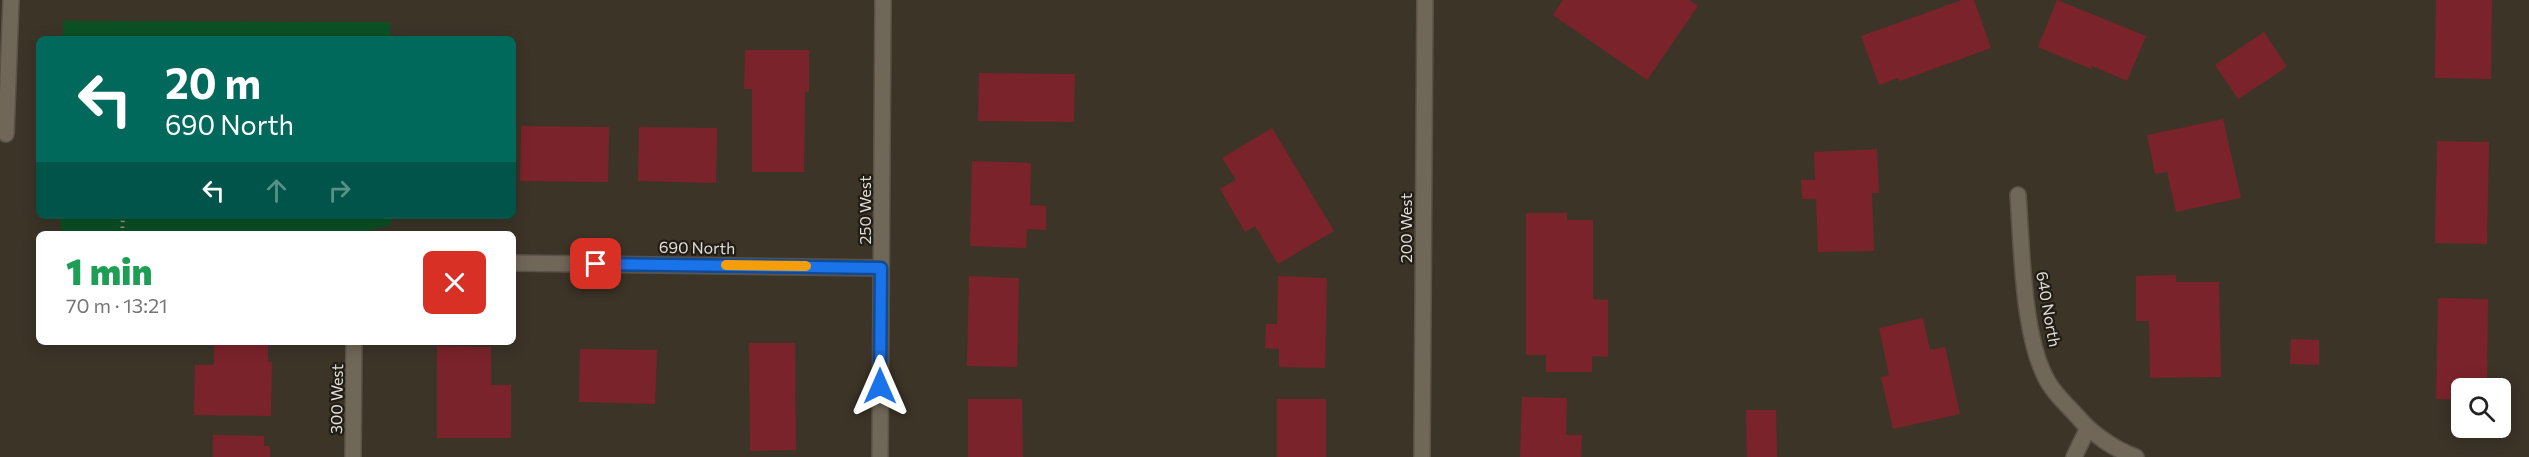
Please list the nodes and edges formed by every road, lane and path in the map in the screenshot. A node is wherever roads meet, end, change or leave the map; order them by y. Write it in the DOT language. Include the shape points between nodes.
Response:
graph roads {
  1 [pos="10,0"];
  2 [pos="883,0"];
  3 [pos="1425,0"];
  4 [pos="6,134"];
  5 [pos="2019,195"];
  6 [pos="516,263"];
  7 [pos="881,268"];
  8 [pos="354,345"];
  9 [pos="2088,428"];
  10 [pos="353,457"];
  11 [pos="880,457"];
  12 [pos="1422,457"];
  13 [pos="2074,457"];
  14 [pos="2136,457"];
  1 -- 4 [label="street"];
  2 -- 7 [label="street, 250 West"];
  3 -- 12 [label="street, 200 West"];
  5 -- 9 [label="street, 640 North" via="2025,291 2034,347 2051,387"];
  6 -- 7 [label="street, 690 North"];
  7 -- 11 [label="street, 250 West"];
  8 -- 10 [label="street, 300 West"];
  9 -- 13 [label="street"];
  9 -- 14 [label="street, 640 North"];
}
